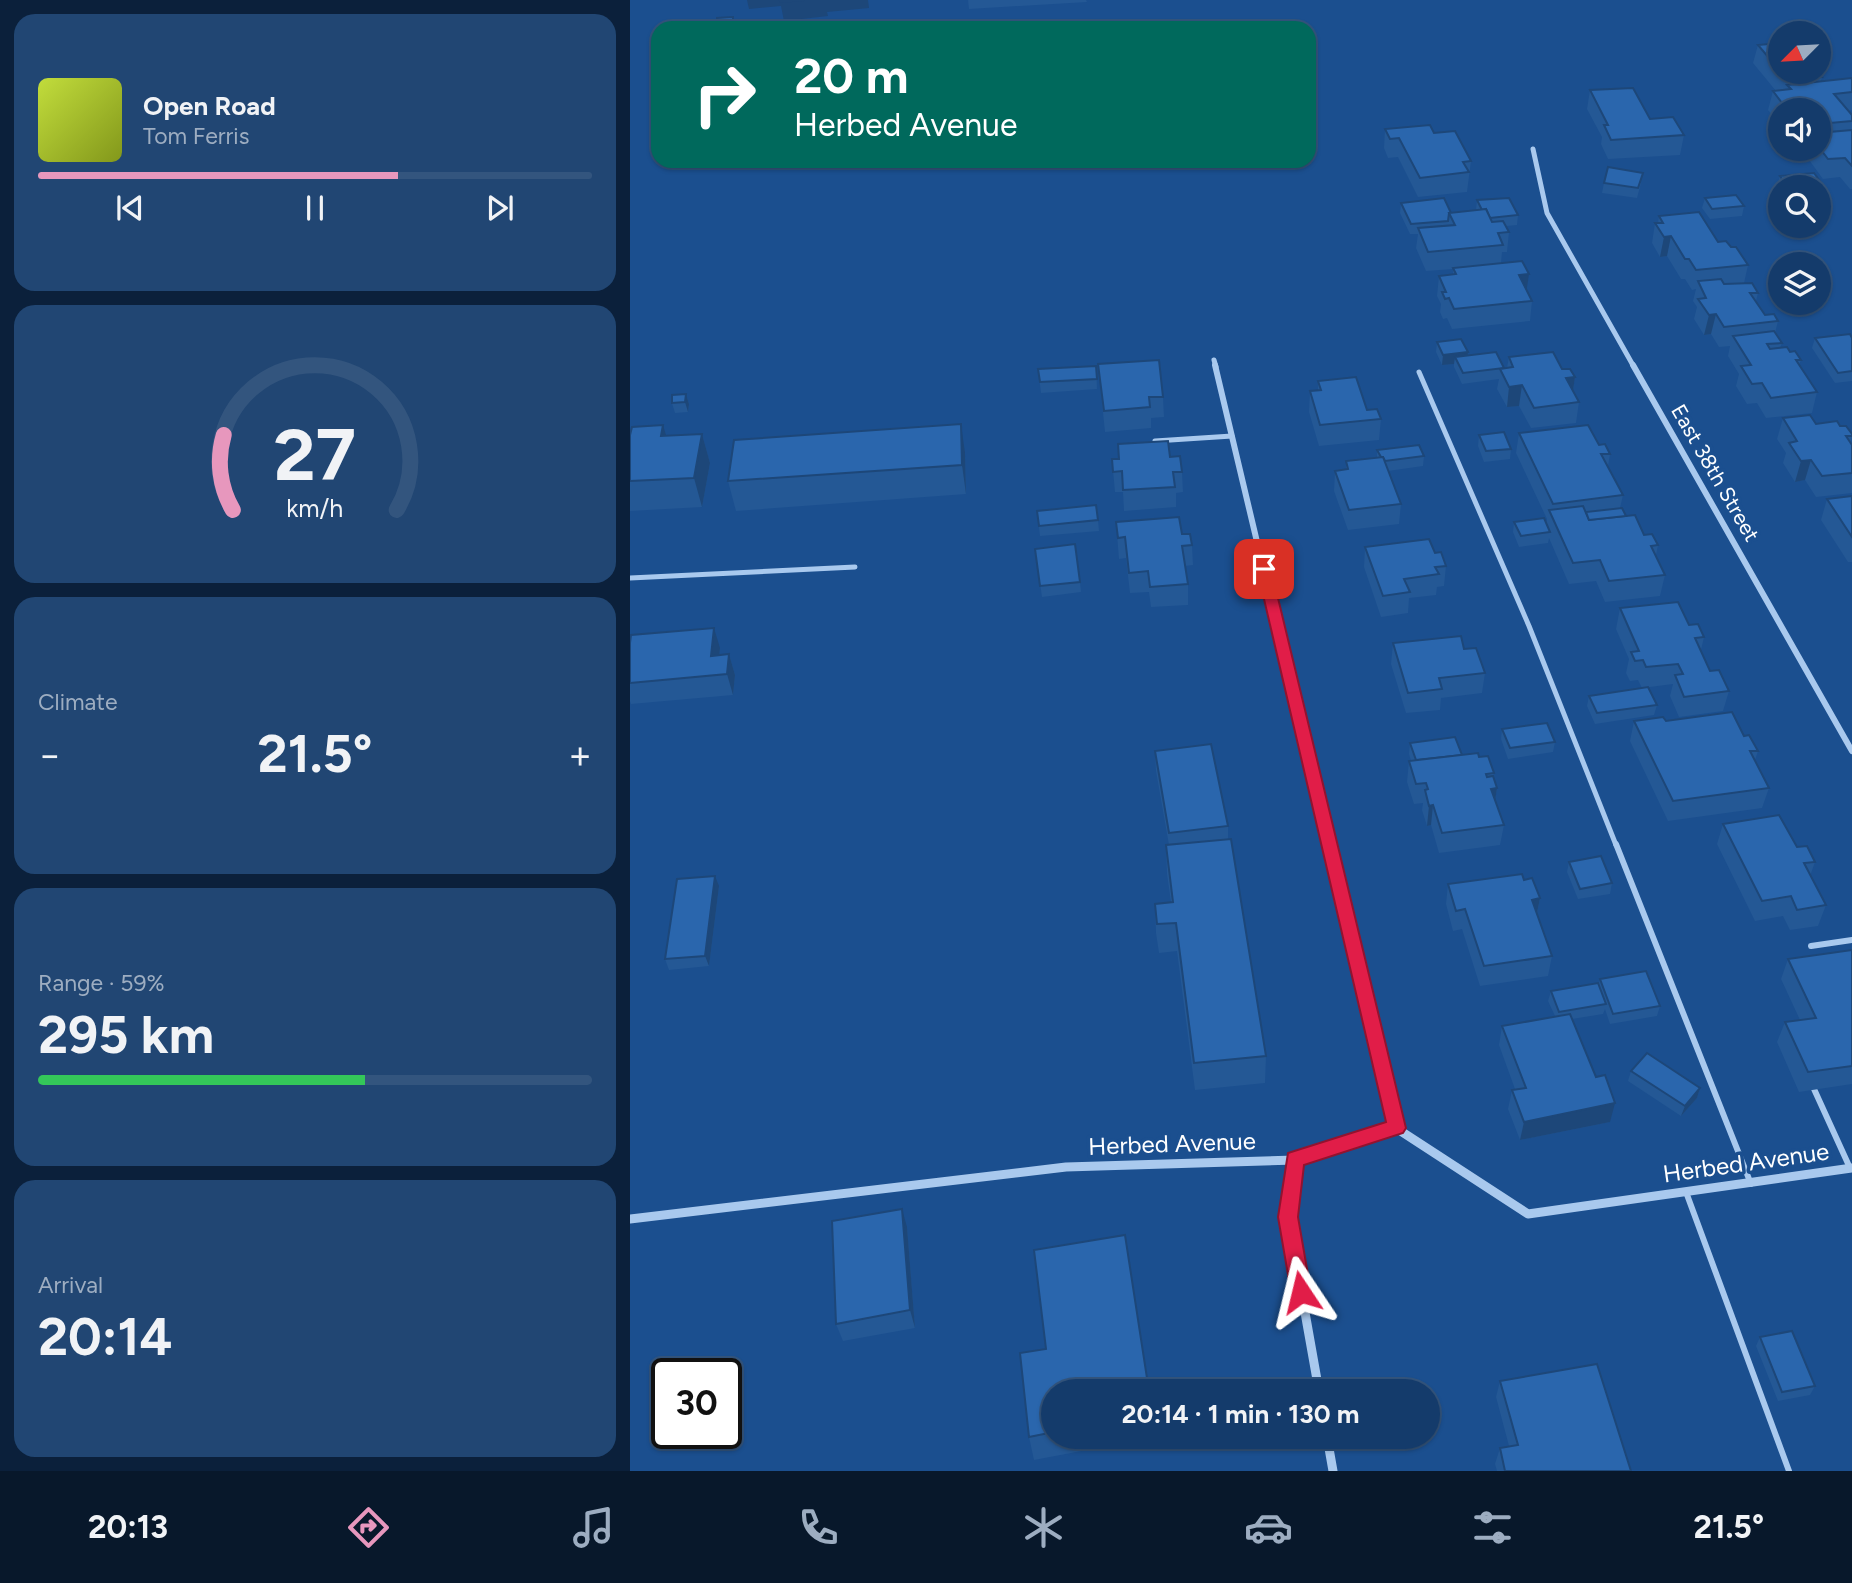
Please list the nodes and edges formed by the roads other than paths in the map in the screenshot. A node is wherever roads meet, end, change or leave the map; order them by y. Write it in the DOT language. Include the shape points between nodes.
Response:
graph roads {
  1 [pos="1533,149"];
  2 [pos="1214,360"];
  3 [pos="1419,372"];
  4 [pos="1233,436"];
  5 [pos="1155,441"];
  6 [pos="855,567"];
  7 [pos="630,578"];
  8 [pos="1852,751"];
  9 [pos="1852,940"];
  10 [pos="1811,946"];
  11 [pos="1814,1089"];
  12 [pos="1396,1128"];
  13 [pos="1295,1160"];
  14 [pos="1851,1168"];
  15 [pos="1751,1184"];
  16 [pos="1686,1191"];
  17 [pos="630,1219"];
  18 [pos="1317,1379"];
  19 [pos="1329,1449"];
  20 [pos="1333,1471"];
  21 [pos="1789,1471"];
  1 -- 8 [label="street, East 38th Street" via="1547,213"];
  2 -- 4 [label="street"];
  3 -- 15 [label="lane" via="1530,626"];
  4 -- 5 [label="lane"];
  4 -- 12 [label="street"];
  6 -- 7 [label="lane"];
  9 -- 10 [label="lane"];
  11 -- 14 [label="lane"];
  12 -- 13 [label="street, Herbed Avenue"];
  12 -- 16 [label="street, Herbed Avenue" via="1528,1214"];
  13 -- 17 [label="street, Herbed Avenue" via="1066,1167"];
  13 -- 18 [label="street" via="1288,1217"];
  14 -- 15 [label="street, Herbed Avenue"];
  15 -- 16 [label="street, Herbed Avenue"];
  16 -- 21 [label="lane"];
  19 -- 20 [label="street"];
}
